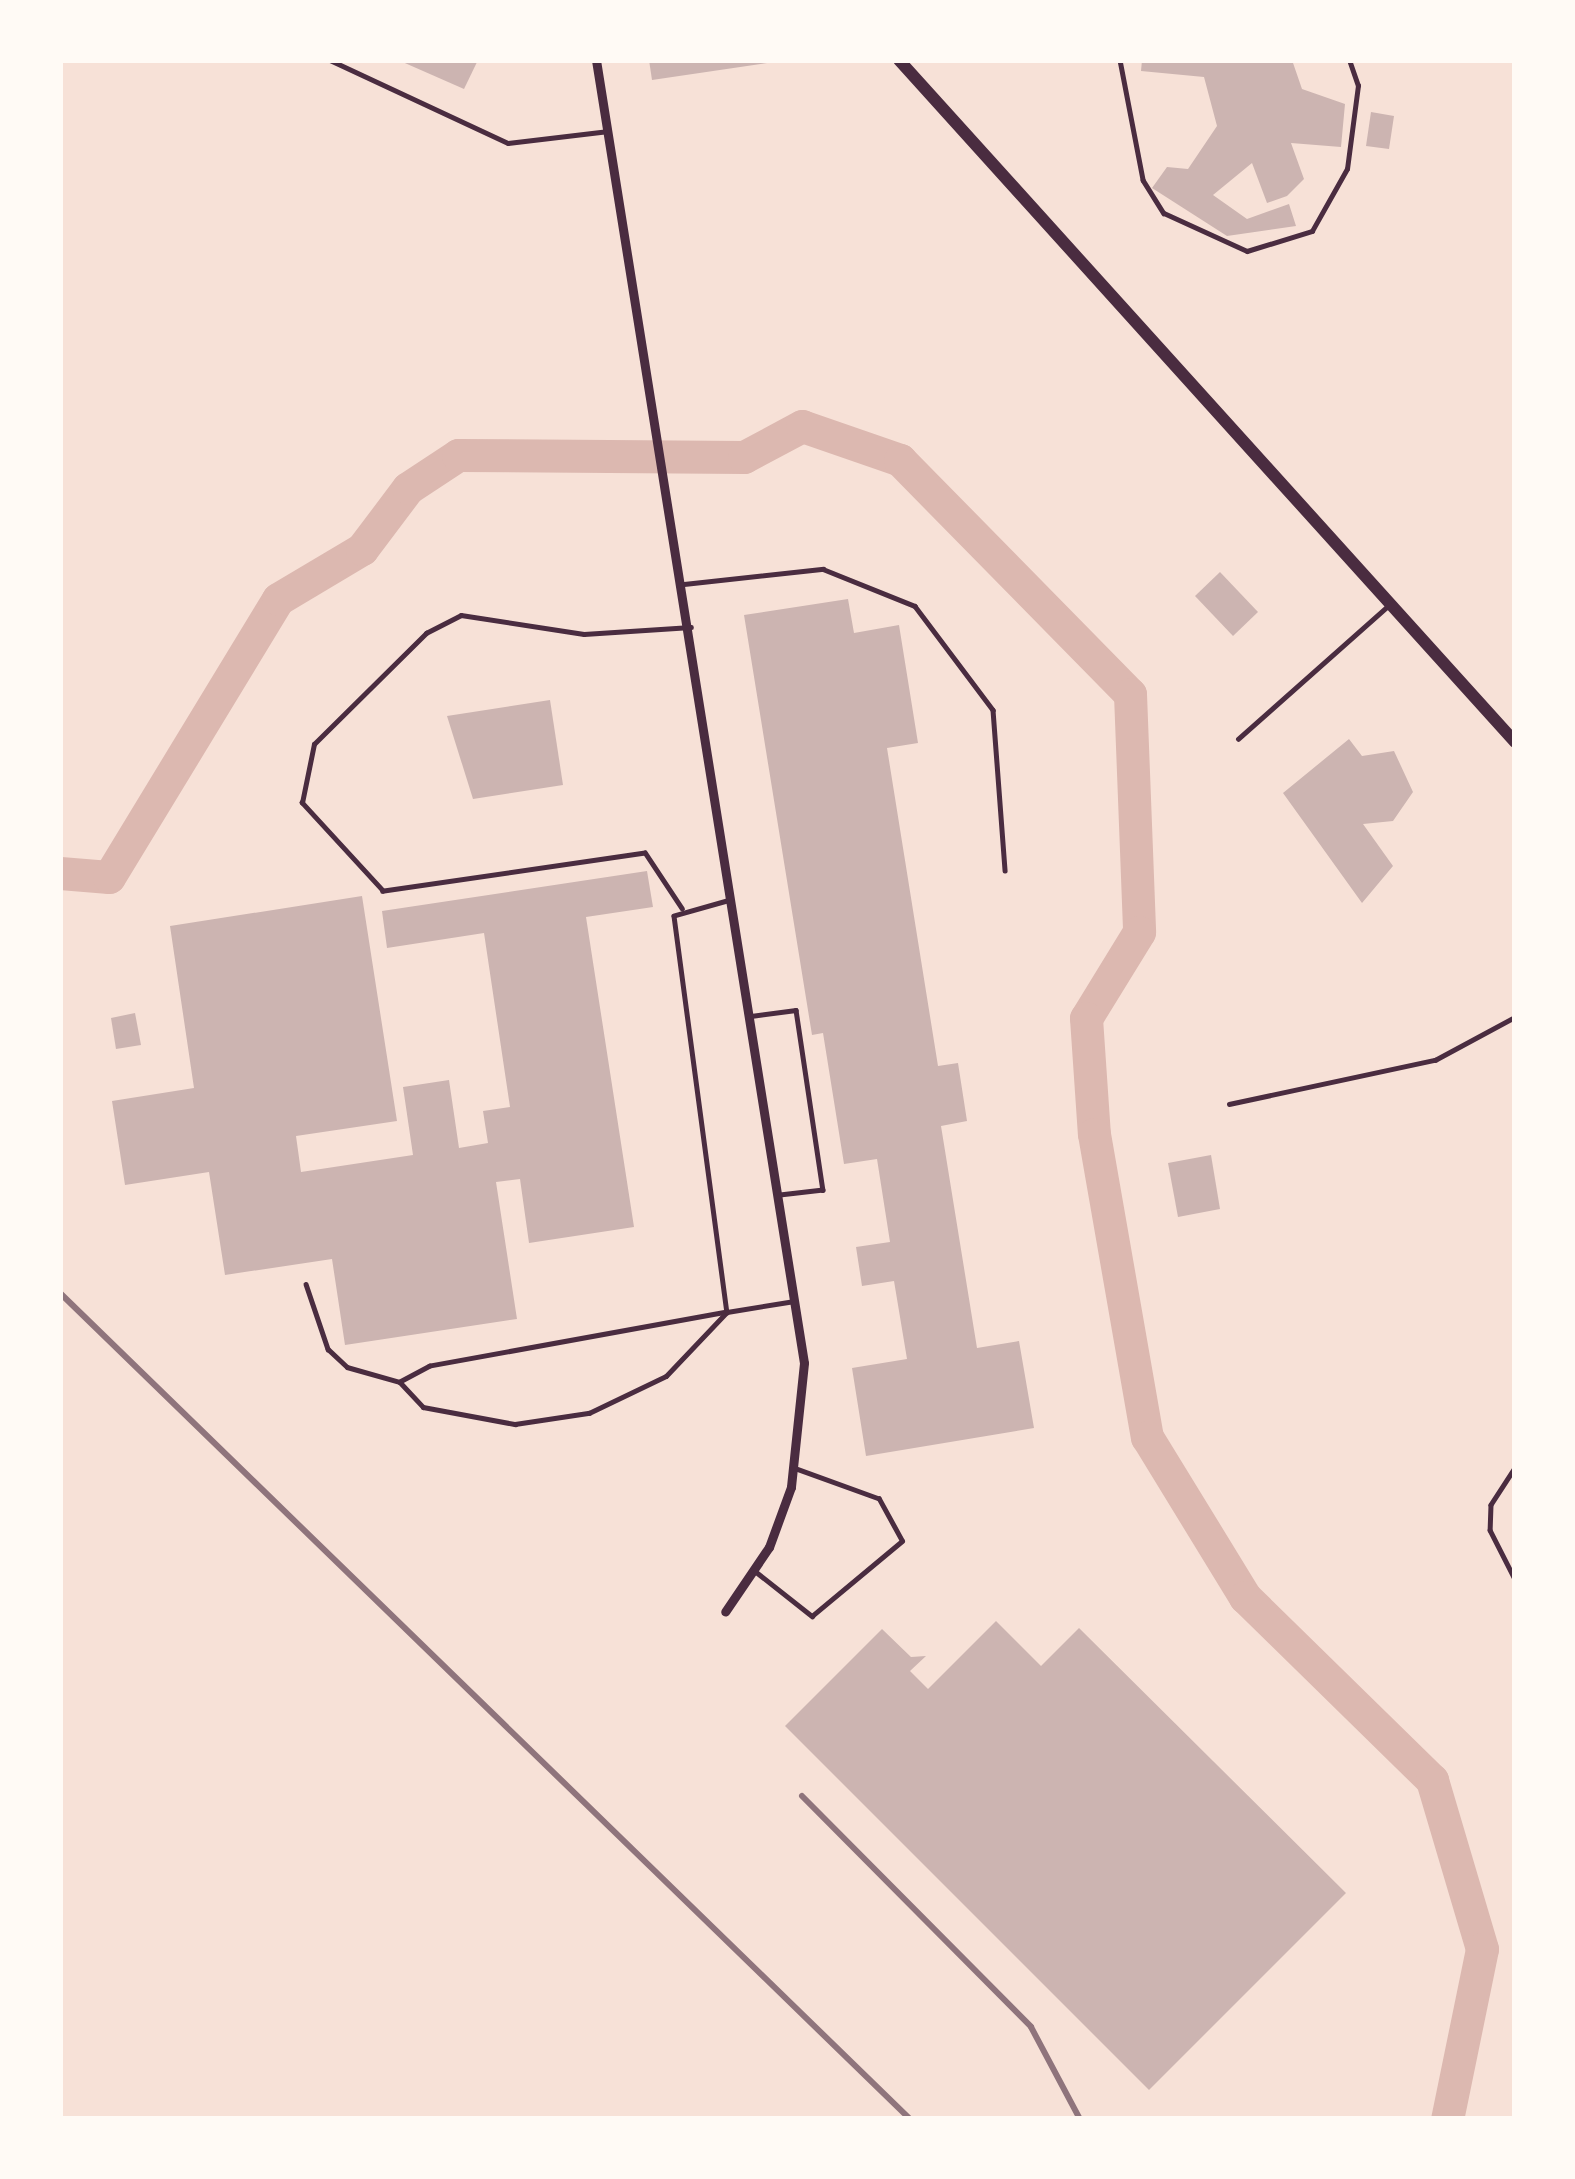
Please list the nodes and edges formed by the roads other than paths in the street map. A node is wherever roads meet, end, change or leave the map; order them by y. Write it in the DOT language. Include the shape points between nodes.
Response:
graph roads {
  1 [pos="330,60"];
  2 [pos="596,60"];
  3 [pos="899,60"];
  4 [pos="1120,60"];
  5 [pos="1349,60"];
  6 [pos="608,130"];
  7 [pos="684,584"];
  8 [pos="1390,604"];
  9 [pos="691,626"];
  10 [pos="1238,739"];
  11 [pos="1515,742"];
  12 [pos="1005,871"];
  13 [pos="733,900"];
  14 [pos="682,909"];
  15 [pos="751,1016"];
  16 [pos="1515,1017"];
  17 [pos="1229,1104"];
  18 [pos="778,1196"];
  19 [pos="306,1284"];
  20 [pos="794,1300"];
  21 [pos="727,1312"];
  22 [pos="400,1382"];
  23 [pos="794,1468"];
  24 [pos="1515,1468"];
  25 [pos="755,1570"];
  26 [pos="1515,1580"];
  27 [pos="725,1612"];
  1 -- 6 [label="lane" via="508,143"];
  2 -- 6 [label="street"];
  3 -- 8 [label="main road"];
  4 -- 5 [label="lane" via="1143,180 1164,213 1247,251 1312,231 1347,169 1358,86"];
  6 -- 7 [label="street"];
  7 -- 9 [label="street"];
  7 -- 12 [label="lane" via="823,569 915,606 993,710"];
  8 -- 10 [label="lane"];
  8 -- 11 [label="main road"];
  9 -- 13 [label="street"];
  9 -- 14 [label="lane" via="584,634 461,615 425,633 314,744 302,803 383,891 645,853"];
  13 -- 14 [label="lane"];
  13 -- 15 [label="street"];
  14 -- 21 [label="lane"];
  15 -- 18 [label="street"];
  15 -- 18 [label="lane" via="796,1010 824,1190"];
  16 -- 17 [label="lane" via="1436,1060"];
  18 -- 20 [label="street"];
  19 -- 22 [label="lane" via="328,1349 347,1367"];
  20 -- 21 [label="lane"];
  20 -- 23 [label="street" via="804,1363"];
  21 -- 22 [label="lane" via="430,1366"];
  21 -- 22 [label="lane" via="667,1376 589,1413 515,1424 423,1407"];
  23 -- 25 [label="street"];
  23 -- 25 [label="lane" via="879,1499 902,1541 812,1616"];
  24 -- 26 [label="lane" via="1491,1505 1490,1530"];
  25 -- 27 [label="street"];
}
